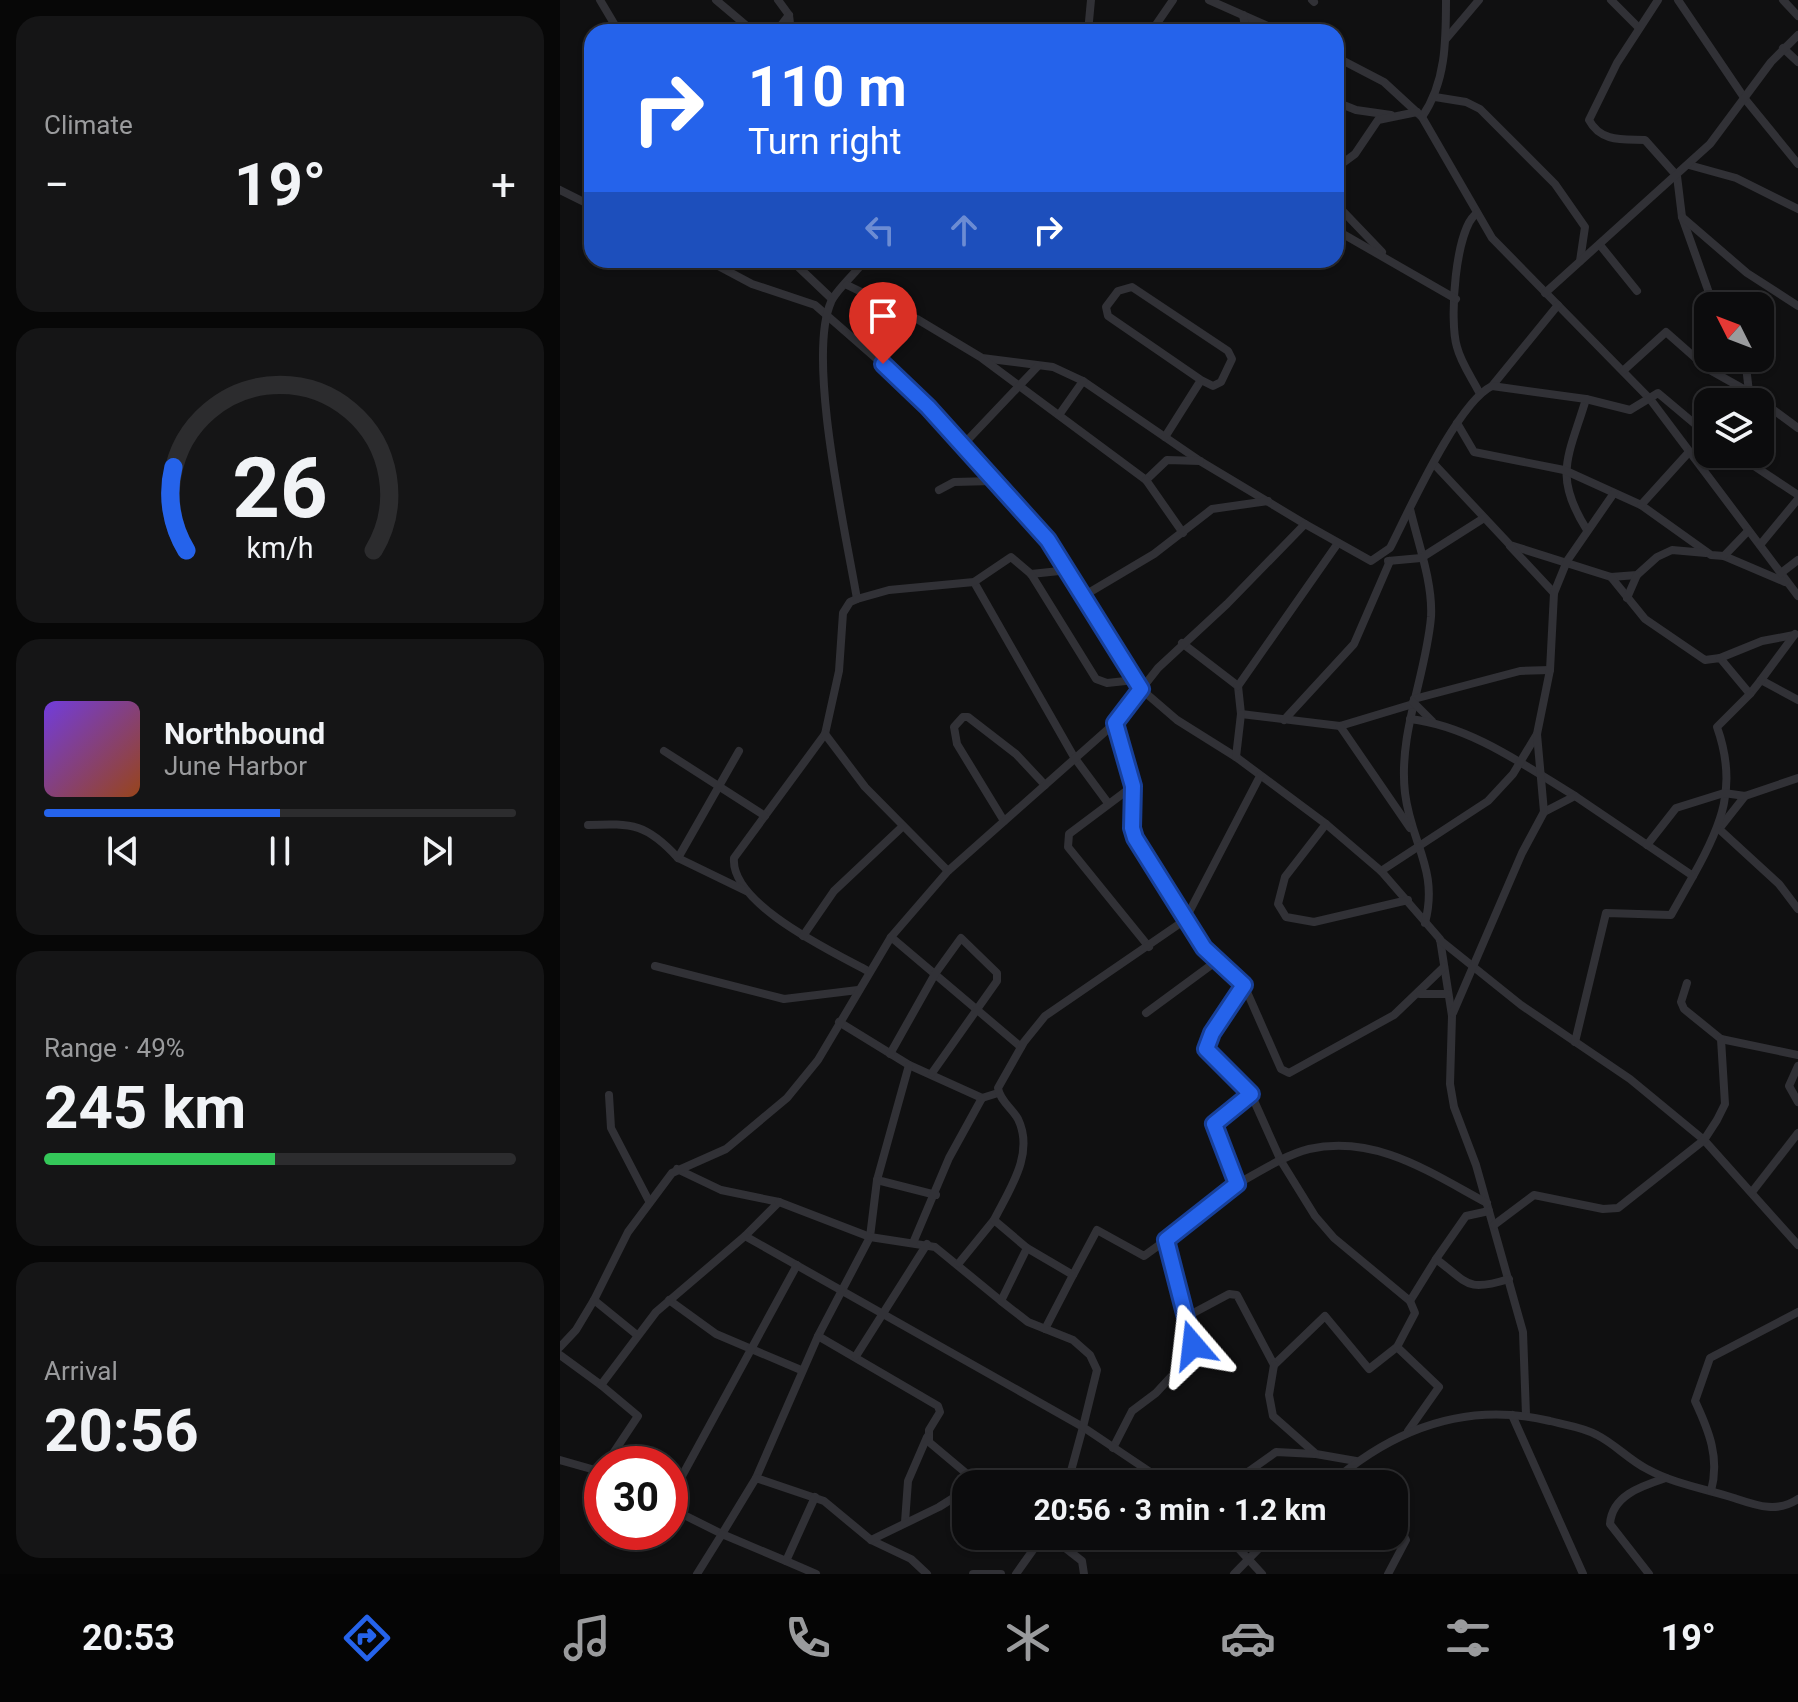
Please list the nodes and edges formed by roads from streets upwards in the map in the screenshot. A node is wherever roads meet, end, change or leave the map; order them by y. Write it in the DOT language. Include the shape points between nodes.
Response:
graph roads {
  1 [pos="600,0"];
  2 [pos="716,0"];
  3 [pos="778,0"];
  4 [pos="1091,0"];
  5 [pos="1173,0"];
  6 [pos="1209,0"];
  7 [pos="1446,0"];
  8 [pos="1479,0"];
  9 [pos="1611,0"];
  10 [pos="1658,0"];
  11 [pos="1678,0"];
  12 [pos="1783,0"];
  13 [pos="789,15"];
  14 [pos="1243,15"];
  15 [pos="1798,16"];
  16 [pos="614,24"];
  17 [pos="744,24"];
  18 [pos="782,24"];
  19 [pos="790,24"];
  20 [pos="1089,24"];
  21 [pos="1156,24"];
  22 [pos="1245,24"];
  23 [pos="1263,24"];
  24 [pos="1639,28"];
  25 [pos="1798,35"];
  26 [pos="1445,39"];
  27 [pos="1783,48"];
  28 [pos="1344,61"];
  29 [pos="1798,62"];
  30 [pos="1435,97"];
  31 [pos="1745,99"];
  32 [pos="1344,105"];
  33 [pos="1420,114"];
  34 [pos="1392,115"];
  35 [pos="1344,161"];
  36 [pos="1798,164"];
  37 [pos="1689,165"];
  38 [pos="1677,176"];
  39 [pos="560,190"];
  40 [pos="584,202"];
  41 [pos="1798,209"];
  42 [pos="1344,212"];
  43 [pos="1477,213"];
  44 [pos="1682,217"];
  45 [pos="1344,234"];
  46 [pos="1600,245"];
  47 [pos="1389,258"];
  48 [pos="1580,262"];
  49 [pos="722,268"];
  50 [pos="800,268"];
  51 [pos="859,268"];
  52 [pos="847,285"];
  53 [pos="1637,291"];
  54 [pos="1707,292"];
  55 [pos="1545,293"];
  56 [pos="832,299"];
  57 [pos="1456,299"];
  58 [pos="1558,305"];
  59 [pos="1798,306"];
  60 [pos="829,314"];
  61 [pos="982,358"];
  62 [pos="1038,366"];
  63 [pos="1624,370"];
  64 [pos="1201,380"];
  65 [pos="1083,381"];
  66 [pos="1018,386"];
  67 [pos="1492,386"];
  68 [pos="1742,388"];
  69 [pos="1479,392"];
  70 [pos="1586,399"];
  71 [pos="1650,399"];
  72 [pos="1774,410"];
  73 [pos="1059,415"];
  74 [pos="1457,423"];
  75 [pos="1694,423"];
  76 [pos="1798,428"];
  77 [pos="1165,437"];
  78 [pos="961,447"];
  79 [pos="1689,452"];
  80 [pos="1200,461"];
  81 [pos="1435,465"];
  82 [pos="1758,468"];
  83 [pos="1564,470"];
  84 [pos="1146,480"];
  85 [pos="993,481"];
  86 [pos="1798,485"];
  87 [pos="1787,487"];
  88 [pos="939,490"];
  89 [pos="1614,493"];
  90 [pos="1798,497"];
  91 [pos="1268,501"];
  92 [pos="1641,505"];
  93 [pos="1410,509"];
  94 [pos="1484,518"];
  95 [pos="1305,524"];
  96 [pos="1587,530"];
  97 [pos="1748,531"];
  98 [pos="1183,533"];
  99 [pos="1338,543"];
  100 [pos="1510,545"];
  101 [pos="1760,545"];
  102 [pos="1711,555"];
  103 [pos="1724,556"];
  104 [pos="1421,558"];
  105 [pos="1798,560"];
  106 [pos="1371,561"];
  107 [pos="1390,561"];
  108 [pos="1567,561"];
  109 [pos="1069,570"];
  110 [pos="1781,573"];
  111 [pos="1031,574"];
  112 [pos="1637,575"];
  113 [pos="1611,577"];
  114 [pos="974,582"];
  115 [pos="1788,583"];
  116 [pos="1554,593"];
  117 [pos="1085,595"];
  118 [pos="1798,596"];
  119 [pos="1627,598"];
  120 [pos="857,599"];
  121 [pos="1796,633"];
  122 [pos="1182,643"];
  123 [pos="1720,658"];
  124 [pos="1550,670"];
  125 [pos="1135,680"];
  126 [pos="1761,680"];
  127 [pos="1238,686"];
  128 [pos="1141,689"];
  129 [pos="1750,694"];
  130 [pos="1798,700"];
  131 [pos="1413,702"];
  132 [pos="1402,708"];
  133 [pos="1241,714"];
  134 [pos="1410,718"];
  135 [pos="1284,720"];
  136 [pos="1432,721"];
  137 [pos="1115,723"];
  138 [pos="1340,726"];
  139 [pos="825,734"];
  140 [pos="1537,734"];
  141 [pos="664,751"];
  142 [pos="739,751"];
  143 [pos="1074,757"];
  144 [pos="1236,757"];
  145 [pos="1520,762"];
  146 [pos="1542,775"];
  147 [pos="1260,776"];
  148 [pos="1798,778"];
  149 [pos="1045,785"];
  150 [pos="1133,786"];
  151 [pos="719,787"];
  152 [pos="1724,793"];
  153 [pos="1575,796"];
  154 [pos="1745,796"];
  155 [pos="1108,803"];
  156 [pos="1544,812"];
  157 [pos="765,816"];
  158 [pos="1004,821"];
  159 [pos="1326,824"];
  160 [pos="588,825"];
  161 [pos="902,827"];
  162 [pos="1719,829"];
  163 [pos="1412,831"];
  164 [pos="1419,845"];
  165 [pos="1647,845"];
  166 [pos="678,858"];
  167 [pos="948,871"];
  168 [pos="1381,871"];
  169 [pos="1693,876"];
  170 [pos="746,892"];
  171 [pos="1408,900"];
  172 [pos="1798,909"];
  173 [pos="1185,920"];
  174 [pos="1425,923"];
  175 [pos="803,936"];
  176 [pos="891,937"];
  177 [pos="1440,939"];
  178 [pos="1149,947"];
  179 [pos="1218,960"];
  180 [pos="1472,965"];
  181 [pos="655,966"];
  182 [pos="1444,967"];
  183 [pos="868,971"];
  184 [pos="935,974"];
  185 [pos="1687,983"];
  186 [pos="1244,985"];
  187 [pos="858,990"];
  188 [pos="1420,994"];
  189 [pos="1448,994"];
  190 [pos="976,1007"];
  191 [pos="1146,1013"];
  192 [pos="1452,1016"];
  193 [pos="839,1022"];
  194 [pos="1721,1039"];
  195 [pos="1575,1042"];
  196 [pos="1021,1047"];
  197 [pos="890,1054"];
  198 [pos="1798,1055"];
  199 [pos="909,1065"];
  200 [pos="1798,1066"];
  201 [pos="932,1073"];
  202 [pos="998,1093"];
  203 [pos="1251,1094"];
  204 [pos="609,1095"];
  205 [pos="982,1098"];
  206 [pos="1798,1102"];
  207 [pos="1798,1133"];
  208 [pos="1704,1140"];
  209 [pos="1281,1161"];
  210 [pos="677,1169"];
  211 [pos="877,1180"];
  212 [pos="1237,1184"];
  213 [pos="1752,1192"];
  214 [pos="936,1195"];
  215 [pos="649,1201"];
  216 [pos="779,1202"];
  217 [pos="1488,1207"];
  218 [pos="994,1220"];
  219 [pos="1494,1225"];
  220 [pos="745,1236"];
  221 [pos="870,1237"];
  222 [pos="1166,1240"];
  223 [pos="913,1243"];
  224 [pos="927,1244"];
  225 [pos="1798,1245"];
  226 [pos="1027,1248"];
  227 [pos="1436,1259"];
  228 [pos="959,1263"];
  229 [pos="797,1265"];
  230 [pos="1073,1275"];
  231 [pos="1509,1279"];
  232 [pos="841,1289"];
  233 [pos="594,1300"];
  234 [pos="669,1300"];
  235 [pos="1001,1301"];
  236 [pos="1410,1301"];
  237 [pos="1798,1312"];
  238 [pos="881,1314"];
  239 [pos="1184,1318"];
  240 [pos="1045,1329"];
  241 [pos="637,1335"];
  242 [pos="818,1336"];
  243 [pos="560,1347"];
  244 [pos="1397,1347"];
  245 [pos="751,1350"];
  246 [pos="560,1355"];
  247 [pos="856,1356"];
  248 [pos="1274,1365"];
  249 [pos="801,1370"];
  250 [pos="601,1385"];
  251 [pos="1512,1415"];
  252 [pos="1526,1415"];
  253 [pos="1083,1427"];
  254 [pos="1408,1432"];
  255 [pos="927,1437"];
  256 [pos="618,1446"];
  257 [pos="1113,1448"];
  258 [pos="1316,1454"];
  259 [pos="560,1460"];
  260 [pos="1357,1461"];
  261 [pos="688,1465"];
  262 [pos="584,1466"];
  263 [pos="961,1470"];
  264 [pos="1073,1470"];
  265 [pos="1147,1470"];
  266 [pos="1251,1470"];
  267 [pos="1349,1470"];
  268 [pos="756,1478"];
  269 [pos="1666,1478"];
  270 [pos="1711,1491"];
  271 [pos="815,1497"];
  272 [pos="952,1499"];
  273 [pos="1798,1499"];
  274 [pos="688,1517"];
  275 [pos="905,1522"];
  276 [pos="722,1534"];
  277 [pos="871,1540"];
  278 [pos="1033,1550"];
  279 [pos="1068,1550"];
  280 [pos="1239,1550"];
  281 [pos="1256,1550"];
  282 [pos="1401,1550"];
  283 [pos="1247,1559"];
  284 [pos="786,1561"];
  285 [pos="697,1574"];
  286 [pos="816,1574"];
  287 [pos="927,1574"];
  288 [pos="973,1574"];
  289 [pos="1001,1574"];
  290 [pos="1016,1574"];
  291 [pos="1084,1574"];
  292 [pos="1234,1574"];
  293 [pos="1262,1574"];
  294 [pos="1388,1574"];
  295 [pos="1583,1574"];
  296 [pos="1649,1574"];
  1 -- 16 [label="street"];
  2 -- 17 [label="street"];
  3 -- 13 [label="street"];
  4 -- 20 [label="street"];
  5 -- 21 [label="street"];
  6 -- 14 [label="street"];
  7 -- 26 [label="street"];
  8 -- 26 [label="street"];
  9 -- 24 [label="street"];
  10 -- 24 [label="street"];
  11 -- 31 [label="street"];
  12 -- 15 [label="street"];
  13 -- 18 [label="street"];
  13 -- 19 [label="street"];
  14 -- 22 [label="street"];
  14 -- 23 [label="street"];
  24 -- 38 [label="street" via="1611,72 1590,122 1619,141 1645,140"];
  25 -- 27 [label="street"];
  26 -- 30 [label="street"];
  27 -- 29 [label="street"];
  27 -- 31 [label="street"];
  28 -- 33 [label="street" via="1384,82"];
  30 -- 33 [label="street"];
  30 -- 48 [label="street" via="1476,106 1555,184 1585,227"];
  31 -- 36 [label="street"];
  31 -- 37 [label="street"];
  32 -- 34 [label="street"];
  33 -- 34 [label="street"];
  33 -- 43 [label="street"];
  34 -- 35 [label="street" via="1378,120 1355,154"];
  37 -- 38 [label="street"];
  37 -- 41 [label="street" via="1728,174"];
  38 -- 44 [label="street"];
  38 -- 46 [label="street"];
  39 -- 40 [label="street"];
  42 -- 47 [label="street"];
  43 -- 55 [label="street" via="1501,249"];
  43 -- 57 [label="street" via="1469,220 1461,248"];
  44 -- 54 [label="street"];
  44 -- 59 [label="street" via="1747,273"];
  45 -- 47 [label="street"];
  46 -- 48 [label="street"];
  46 -- 53 [label="street"];
  47 -- 57 [label="street"];
  48 -- 55 [label="street"];
  49 -- 60 [label="street"];
  50 -- 56 [label="street"];
  51 -- 52 [label="street"];
  52 -- 56 [label="street"];
  52 -- 61 [label="street"];
  55 -- 58 [label="street"];
  56 -- 60 [label="street"];
  57 -- 69 [label="street" via="1457,348"];
  58 -- 63 [label="street"];
  58 -- 67 [label="street"];
  60 -- 78 [label="street" via="928,407"];
  60 -- 120 [label="street" via="824,378 829,434"];
  61 -- 62 [label="street"];
  61 -- 66 [label="street"];
  62 -- 65 [label="street"];
  62 -- 66 [label="street"];
  63 -- 68 [label="street" via="1666,332 1708,369"];
  63 -- 71 [label="street"];
  64 -- 64 [label="street" via="1213,386 1221,382 1232,359 1228,351 1132,287 1118,291 1106,307 1108,316"];
  64 -- 77 [label="street"];
  65 -- 73 [label="street"];
  65 -- 77 [label="street"];
  66 -- 73 [label="street"];
  66 -- 78 [label="street"];
  67 -- 69 [label="street"];
  67 -- 70 [label="street"];
  69 -- 74 [label="street"];
  70 -- 71 [label="street" via="1630,410"];
  70 -- 83 [label="street"];
  71 -- 75 [label="street" via="1660,394"];
  71 -- 79 [label="street"];
  72 -- 76 [label="street"];
  73 -- 84 [label="street"];
  74 -- 81 [label="street"];
  74 -- 83 [label="street" via="1474,452"];
  77 -- 80 [label="street"];
  78 -- 85 [label="street"];
  79 -- 92 [label="street"];
  79 -- 97 [label="street"];
  80 -- 84 [label="street" via="1167,460"];
  80 -- 91 [label="street"];
  81 -- 93 [label="street"];
  81 -- 94 [label="street"];
  82 -- 87 [label="street"];
  83 -- 89 [label="street"];
  83 -- 96 [label="street" via="1571,502"];
  84 -- 98 [label="street"];
  85 -- 88 [label="street" via="954,482"];
  85 -- 109 [label="street"];
  86 -- 87 [label="street"];
  87 -- 90 [label="street"];
  89 -- 92 [label="street"];
  89 -- 96 [label="street"];
  90 -- 101 [label="street"];
  91 -- 95 [label="street"];
  91 -- 98 [label="street" via="1212,509"];
  92 -- 102 [label="street"];
  93 -- 104 [label="street"];
  93 -- 106 [label="street" via="1390,548"];
  94 -- 100 [label="street"];
  94 -- 104 [label="street"];
  95 -- 99 [label="street"];
  95 -- 122 [label="street"];
  96 -- 108 [label="street"];
  97 -- 101 [label="street"];
  97 -- 103 [label="street"];
  98 -- 117 [label="street"];
  99 -- 106 [label="street"];
  99 -- 127 [label="street"];
  100 -- 108 [label="street"];
  100 -- 116 [label="street"];
  101 -- 110 [label="street"];
  102 -- 103 [label="street"];
  102 -- 112 [label="street" via="1672,550"];
  103 -- 115 [label="street"];
  104 -- 107 [label="street"];
  104 -- 131 [label="street" via="1431,619"];
  105 -- 110 [label="street"];
  106 -- 107 [label="street"];
  107 -- 135 [label="street" via="1354,644"];
  108 -- 113 [label="street"];
  108 -- 116 [label="street"];
  109 -- 111 [label="street"];
  109 -- 117 [label="street"];
  110 -- 115 [label="street"];
  111 -- 114 [label="street" via="1017,559 1006,558"];
  111 -- 125 [label="street" via="1096,679"];
  112 -- 113 [label="street"];
  112 -- 119 [label="street"];
  113 -- 119 [label="street"];
  114 -- 120 [label="street" via="889,590"];
  114 -- 143 [label="street"];
  115 -- 118 [label="street"];
  116 -- 124 [label="street"];
  117 -- 125 [label="street"];
  119 -- 123 [label="street" via="1652,625 1705,660"];
  120 -- 139 [label="street" via="843,613 839,671"];
  121 -- 123 [label="street"];
  121 -- 126 [label="street"];
  122 -- 127 [label="street"];
  122 -- 128 [label="street"];
  123 -- 129 [label="street"];
  124 -- 131 [label="street" via="1520,671"];
  124 -- 140 [label="street"];
  125 -- 128 [label="street"];
  126 -- 129 [label="street"];
  126 -- 130 [label="street"];
  127 -- 133 [label="street"];
  128 -- 137 [label="street"];
  128 -- 144 [label="street" via="1185,726"];
  129 -- 152 [label="street" via="1717,727 1726,758"];
  131 -- 132 [label="street"];
  131 -- 134 [label="street"];
  131 -- 136 [label="street"];
  132 -- 134 [label="street"];
  132 -- 138 [label="street"];
  133 -- 135 [label="street"];
  133 -- 144 [label="street"];
  134 -- 136 [label="street"];
  134 -- 163 [label="street" via="1404,782"];
  135 -- 138 [label="street"];
  136 -- 145 [label="street"];
  137 -- 143 [label="street"];
  137 -- 150 [label="street"];
  138 -- 163 [label="street"];
  139 -- 157 [label="street"];
  139 -- 161 [label="street"];
  140 -- 145 [label="street"];
  140 -- 146 [label="street"];
  141 -- 151 [label="street"];
  142 -- 151 [label="street"];
  143 -- 149 [label="street"];
  143 -- 155 [label="street"];
  144 -- 147 [label="street"];
  145 -- 146 [label="street"];
  145 -- 164 [label="street" via="1474,813"];
  146 -- 153 [label="street"];
  146 -- 156 [label="street"];
  147 -- 159 [label="street"];
  147 -- 173 [label="street"];
  148 -- 154 [label="street"];
  149 -- 158 [label="street"];
  149 -- 158 [label="street" via="983,727 968,717 958,721 957,744"];
  150 -- 155 [label="street"];
  150 -- 173 [label="street" via="1135,838"];
  151 -- 157 [label="street"];
  151 -- 166 [label="street"];
  152 -- 154 [label="street"];
  152 -- 162 [label="street"];
  152 -- 165 [label="street" via="1676,808"];
  153 -- 156 [label="street"];
  153 -- 165 [label="street"];
  154 -- 162 [label="street"];
  155 -- 178 [label="street" via="1069,834 1068,847"];
  156 -- 180 [label="street"];
  157 -- 170 [label="street" via="734,858 735,873"];
  158 -- 167 [label="street"];
  159 -- 168 [label="street"];
  159 -- 171 [label="street" via="1282,885 1278,904 1286,917 1314,922"];
  160 -- 166 [label="street" via="639,826"];
  161 -- 167 [label="street"];
  161 -- 175 [label="street" via="834,891"];
  162 -- 169 [label="street"];
  162 -- 172 [label="street" via="1779,884"];
  163 -- 164 [label="street"];
  164 -- 168 [label="street"];
  164 -- 174 [label="street" via="1431,889"];
  165 -- 169 [label="street"];
  166 -- 170 [label="street"];
  167 -- 176 [label="street"];
  168 -- 171 [label="street"];
  169 -- 195 [label="street" via="1671,915 1606,913"];
  170 -- 175 [label="street"];
  171 -- 174 [label="street"];
  173 -- 178 [label="street"];
  173 -- 179 [label="street"];
  174 -- 177 [label="street"];
  175 -- 183 [label="street"];
  176 -- 183 [label="street"];
  176 -- 184 [label="street"];
  177 -- 180 [label="street"];
  177 -- 182 [label="street"];
  178 -- 196 [label="street" via="1068,997"];
  179 -- 186 [label="street"];
  179 -- 191 [label="street"];
  180 -- 192 [label="street"];
  180 -- 195 [label="street"];
  181 -- 187 [label="street" via="784,999"];
  182 -- 188 [label="street"];
  182 -- 189 [label="street"];
  183 -- 187 [label="street"];
  184 -- 190 [label="street"];
  184 -- 190 [label="street" via="961,938 998,976"];
  184 -- 197 [label="street"];
  185 -- 194 [label="street" via="1684,1009"];
  186 -- 188 [label="street" via="1281,1069 1289,1073 1359,1037"];
  186 -- 203 [label="street" via="1206,1049"];
  187 -- 193 [label="street"];
  188 -- 189 [label="street"];
  189 -- 192 [label="street"];
  190 -- 196 [label="street"];
  190 -- 201 [label="street"];
  192 -- 217 [label="street" via="1454,1107"];
  193 -- 197 [label="street"];
  193 -- 210 [label="street" via="801,1082 771,1113 726,1149"];
  194 -- 198 [label="street"];
  194 -- 208 [label="street" via="1725,1104"];
  195 -- 208 [label="street"];
  196 -- 202 [label="street"];
  197 -- 199 [label="street"];
  199 -- 201 [label="street"];
  199 -- 211 [label="street"];
  200 -- 206 [label="street" via="1789,1086"];
  201 -- 205 [label="street"];
  202 -- 205 [label="street"];
  202 -- 218 [label="street" via="1018,1120 1024,1143 1018,1172"];
  203 -- 209 [label="street"];
  203 -- 212 [label="street" via="1214,1124"];
  204 -- 215 [label="street" via="611,1128"];
  205 -- 214 [label="street" via="949,1158"];
  207 -- 213 [label="street"];
  208 -- 213 [label="street"];
  208 -- 219 [label="street" via="1618,1208 1534,1195"];
  209 -- 212 [label="street"];
  209 -- 217 [label="street" via="1308,1149 1378,1149"];
  209 -- 236 [label="street" via="1334,1238"];
  210 -- 215 [label="street"];
  210 -- 216 [label="street" via="721,1190"];
  211 -- 214 [label="street"];
  211 -- 221 [label="street"];
  212 -- 222 [label="street"];
  213 -- 225 [label="street"];
  214 -- 223 [label="street"];
  215 -- 233 [label="street"];
  216 -- 220 [label="street"];
  216 -- 221 [label="street"];
  217 -- 219 [label="street"];
  217 -- 227 [label="street" via="1466,1216"];
  218 -- 226 [label="street"];
  218 -- 228 [label="street"];
  219 -- 231 [label="street"];
  220 -- 229 [label="street"];
  220 -- 234 [label="street"];
  221 -- 223 [label="street"];
  221 -- 232 [label="street"];
  222 -- 230 [label="street" via="1144,1256 1097,1230"];
  222 -- 239 [label="street"];
  223 -- 224 [label="street"];
  224 -- 228 [label="street"];
  224 -- 238 [label="street"];
  226 -- 230 [label="street"];
  226 -- 235 [label="street"];
  227 -- 231 [label="street" via="1472,1286"];
  227 -- 236 [label="street"];
  228 -- 235 [label="street"];
  229 -- 232 [label="street"];
  229 -- 245 [label="street"];
  230 -- 240 [label="street"];
  231 -- 252 [label="street" via="1523,1332"];
  232 -- 238 [label="street"];
  232 -- 242 [label="street"];
  233 -- 241 [label="street"];
  233 -- 243 [label="street"];
  234 -- 241 [label="street"];
  234 -- 245 [label="street" via="708,1329"];
  235 -- 240 [label="street"];
  236 -- 244 [label="street" via="1415,1313"];
  237 -- 270 [label="street" via="1717,1352 1705,1367 1695,1401 1716,1468"];
  238 -- 247 [label="street"];
  238 -- 253 [label="street"];
  239 -- 248 [label="street" via="1229,1294 1237,1295"];
  239 -- 257 [label="street" via="1192,1354 1132,1411"];
  240 -- 253 [label="street" via="1073,1340 1094,1362 1096,1377"];
  241 -- 250 [label="street"];
  242 -- 247 [label="street"];
  242 -- 249 [label="street"];
  244 -- 248 [label="street" via="1369,1369 1325,1316"];
  244 -- 254 [label="street" via="1439,1387"];
  245 -- 249 [label="street"];
  245 -- 261 [label="street"];
  246 -- 250 [label="street"];
  247 -- 255 [label="street" via="938,1406"];
  248 -- 258 [label="street" via="1270,1412"];
  249 -- 268 [label="street"];
  250 -- 256 [label="street" via="638,1416"];
  251 -- 252 [label="street"];
  251 -- 254 [label="street" via="1473,1414"];
  251 -- 295 [label="street"];
  252 -- 269 [label="street" via="1596,1434"];
  253 -- 257 [label="street"];
  253 -- 264 [label="street"];
  254 -- 260 [label="street"];
  255 -- 263 [label="street"];
  255 -- 275 [label="street" via="908,1481"];
  257 -- 265 [label="street"];
  258 -- 260 [label="street"];
  258 -- 266 [label="street" via="1276,1452"];
  259 -- 262 [label="street"];
  260 -- 267 [label="street"];
  268 -- 271 [label="street"];
  268 -- 276 [label="street"];
  269 -- 270 [label="street"];
  269 -- 296 [label="street" via="1630,1491 1611,1517 1610,1524"];
  270 -- 273 [label="street" via="1778,1509"];
  271 -- 277 [label="street"];
  271 -- 284 [label="street"];
  272 -- 275 [label="street"];
  274 -- 276 [label="street"];
  275 -- 277 [label="street"];
  276 -- 284 [label="street"];
  276 -- 285 [label="street"];
  277 -- 287 [label="street" via="917,1563"];
  278 -- 290 [label="street"];
  279 -- 291 [label="street" via="1082,1561"];
  280 -- 283 [label="street"];
  281 -- 283 [label="street"];
  282 -- 294 [label="street"];
  283 -- 292 [label="street"];
  283 -- 293 [label="street"];
  284 -- 286 [label="street"];
  288 -- 289 [label="street"];
}
